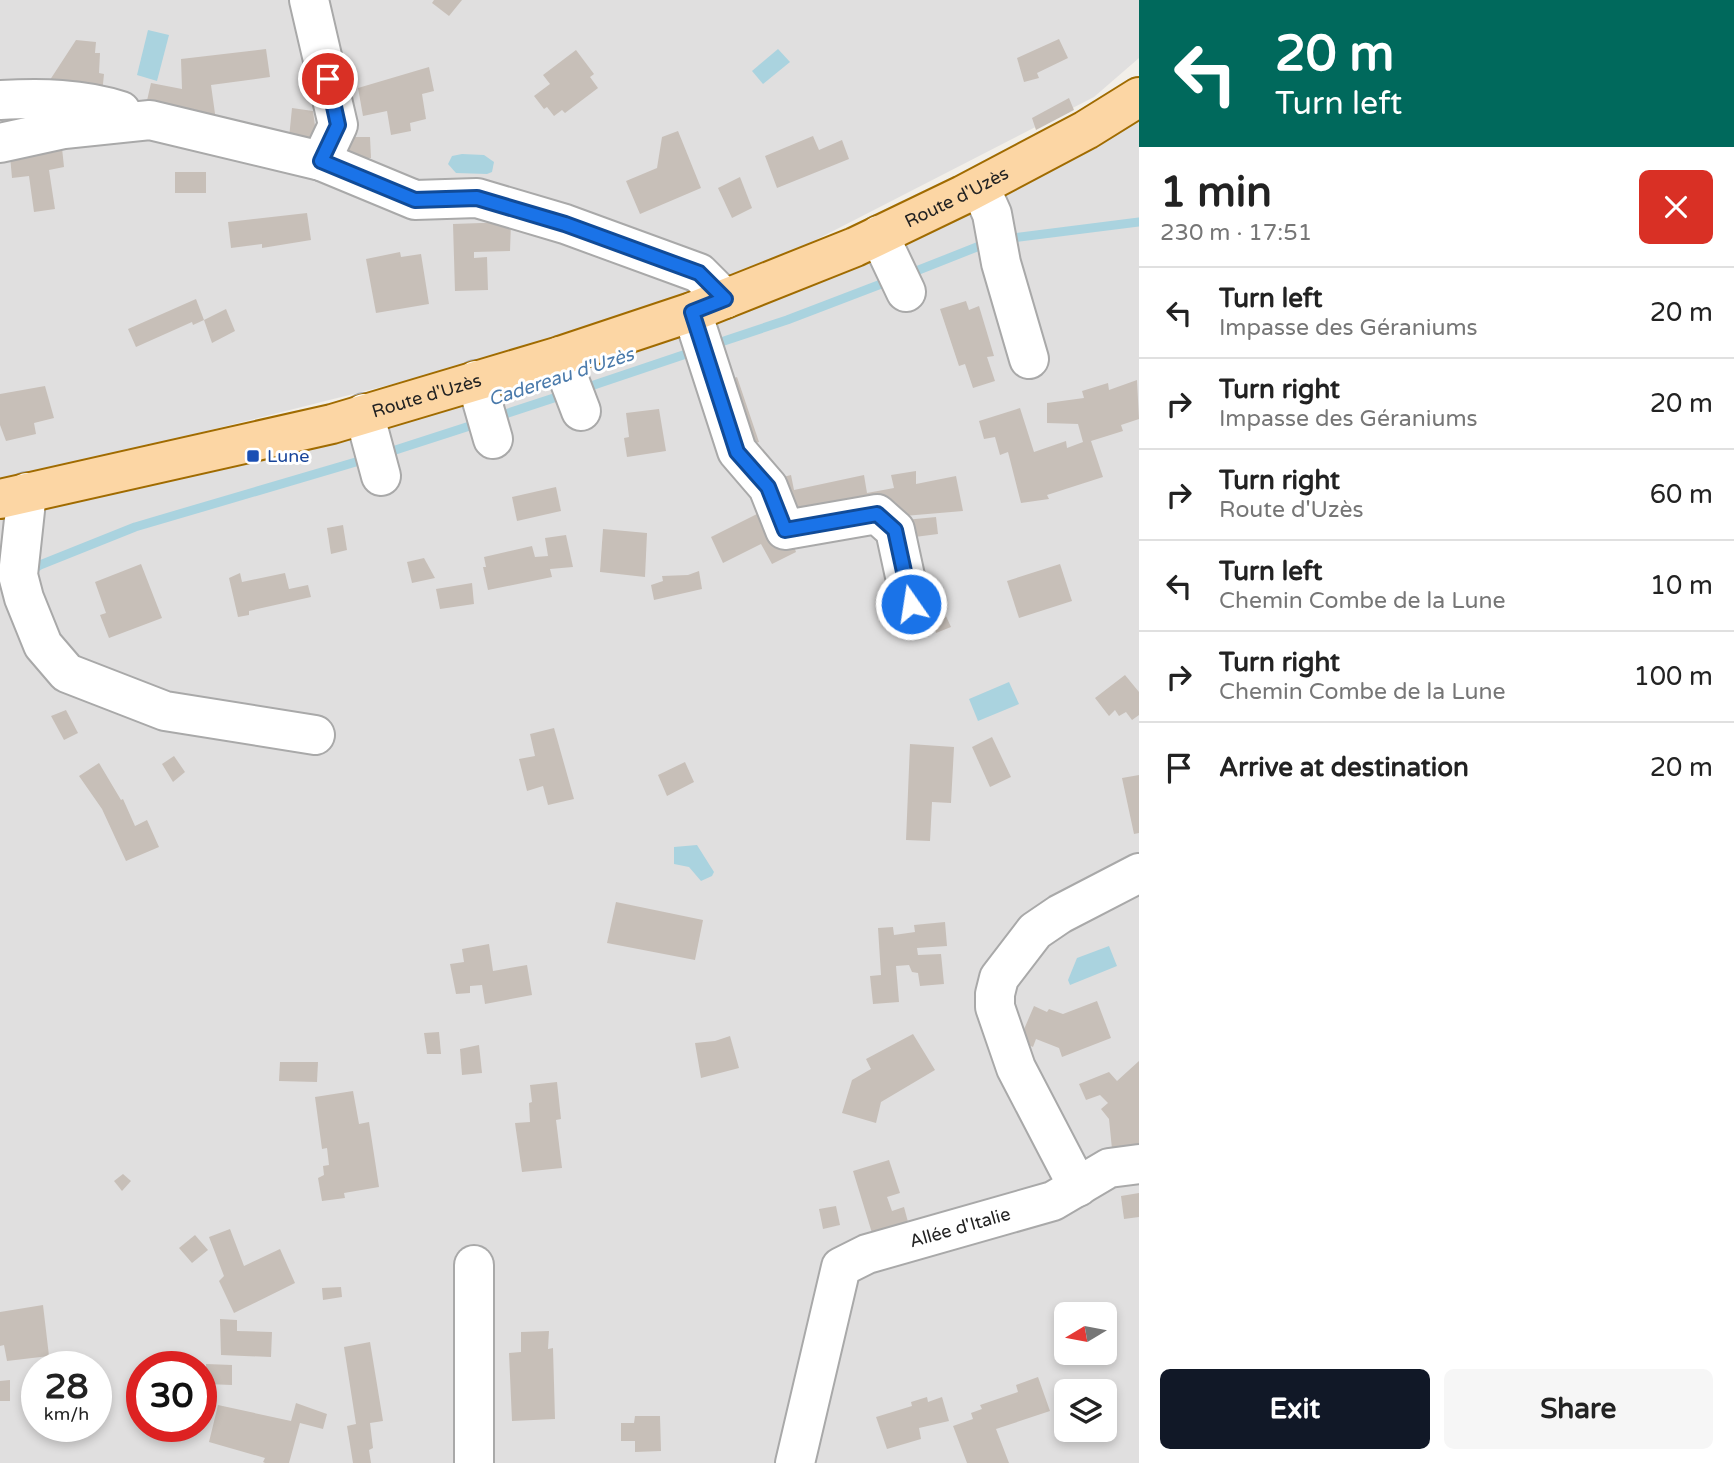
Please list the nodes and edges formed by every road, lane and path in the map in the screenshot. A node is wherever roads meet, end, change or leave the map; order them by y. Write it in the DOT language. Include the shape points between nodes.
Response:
graph roads {
  1 [pos="309,0"];
  2 [pos="1139,97"];
  3 [pos="0,100"];
  4 [pos="150,120"];
  5 [pos="0,144"];
  6 [pos="321,161"];
  7 [pos="982,226"];
  8 [pos="885,246"];
  9 [pos="906,292"];
  10 [pos="704,314"];
  11 [pos="1029,359"];
  12 [pos="564,364"];
  13 [pos="581,411"];
  14 [pos="368,426"];
  15 [pos="381,475"];
  16 [pos="14,495"];
  17 [pos="911,604"];
  18 [pos="316,735"];
  19 [pos="1139,873"];
  20 [pos="1139,1164"];
  21 [pos="1078,1187"];
  22 [pos="474,1265"];
  23 [pos="474,1463"];
  24 [pos="795,1463"];
  1 -- 6 [label="street" via="338,125"];
  2 -- 7 [label="main road, Route d'Uzès" via="1086,130"];
  3 -- 4 [label="street" via="42,97 103,105"];
  4 -- 5 [label="street" via="64,129"];
  4 -- 6 [label="street"];
  6 -- 10 [label="street" via="415,200 477,198 565,224 699,273"];
  7 -- 8 [label="main road, Route d'Uzès"];
  7 -- 11 [label="street"];
  8 -- 9 [label="street"];
  8 -- 10 [label="main road, Route d'Uzès"];
  10 -- 12 [label="main road, Route d'Uzès"];
  10 -- 17 [label="street" via="708,367 737,452 768,487 785,530 877,514 895,530"];
  12 -- 13 [label="street"];
  12 -- 14 [label="main road, Route d'Uzès" via="484,407"];
  14 -- 15 [label="street"];
  14 -- 16 [label="main road, Route d'Uzès" via="332,424"];
  16 -- 18 [label="street" via="21,587 43,645 67,673 165,711"];
  19 -- 21 [label="street" via="1035,931 999,978 995,996 1016,1068"];
  20 -- 21 [label="street, Allée d'Italie" via="1109,1168"];
  21 -- 24 [label="street, Allée d'Italie" via="1053,1201 867,1254 841,1267"];
  22 -- 23 [label="street"];
}
